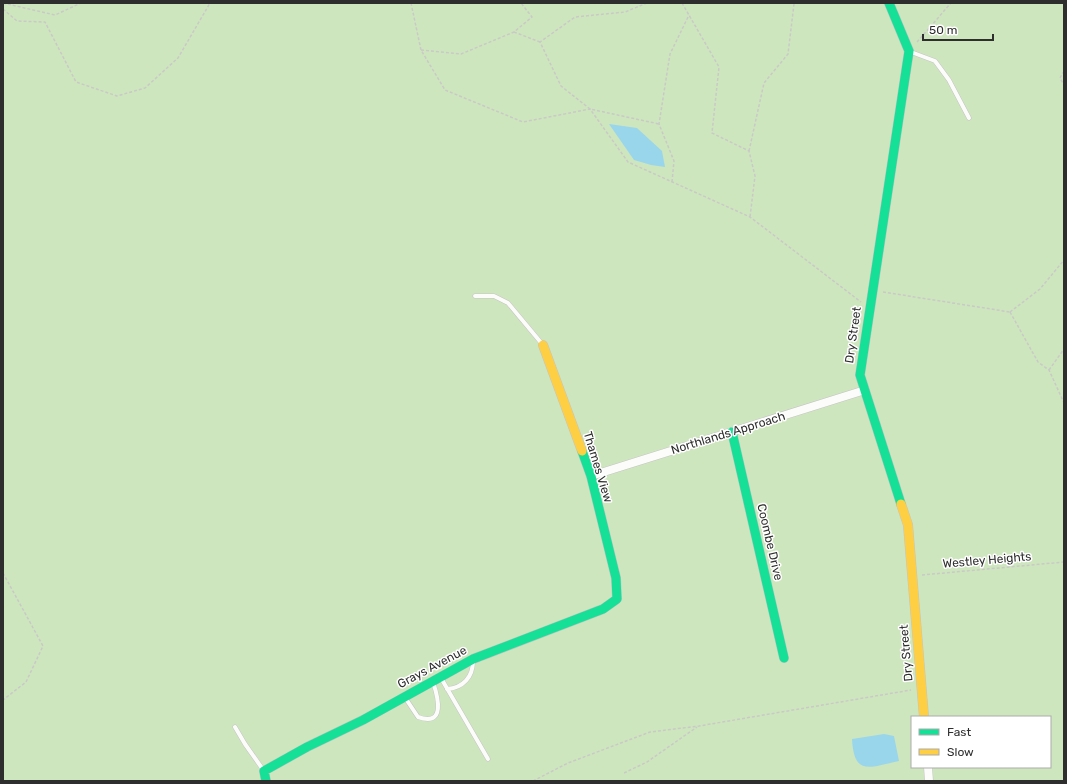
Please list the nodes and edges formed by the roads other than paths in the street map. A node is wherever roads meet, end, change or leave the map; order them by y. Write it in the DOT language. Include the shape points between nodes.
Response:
graph roads {
  1 [pos="889,3"];
  2 [pos="909,51"];
  3 [pos="969,118"];
  4 [pos="475,296"];
  5 [pos="543,345"];
  6 [pos="865,390"];
  7 [pos="732,432"];
  8 [pos="591,476"];
  9 [pos="617,599"];
  10 [pos="784,658"];
  11 [pos="473,659"];
  12 [pos="440,676"];
  13 [pos="432,680"];
  14 [pos="447,689"];
  15 [pos="404,696"];
  16 [pos="924,716"];
  17 [pos="235,727"];
  18 [pos="488,759"];
  19 [pos="928,768"];
  20 [pos="264,771"];
  21 [pos="266,781"];
  22 [pos="929,781"];
  1 -- 2 [label="street"];
  2 -- 3 [label="lane" via="935,61 949,80"];
  2 -- 6 [label="street, Dry Street" via="860,375"];
  4 -- 5 [label="lane" via="494,296 508,302"];
  5 -- 8 [label="street, Thames View"];
  6 -- 7 [label="street, Northlands Approach"];
  6 -- 16 [label="street, Dry Street" via="908,526"];
  7 -- 8 [label="street, Northlands Approach"];
  7 -- 10 [label="street, Coombe Drive"];
  8 -- 9 [label="street, Thames View" via="616,578"];
  9 -- 11 [label="street, Grays Avenue" via="603,608"];
  11 -- 12 [label="street, Grays Avenue"];
  11 -- 14 [label="lane" via="469,679 459,686"];
  12 -- 13 [label="street, Grays Avenue"];
  12 -- 14 [label="lane"];
  13 -- 15 [label="street, Grays Avenue"];
  13 -- 15 [label="lane" via="439,709 433,717 418,717"];
  14 -- 18 [label="lane"];
  15 -- 20 [label="street, Grays Avenue"];
  17 -- 20 [label="lane"];
  19 -- 22 [label="street"];
  20 -- 21 [label="street"];
}
